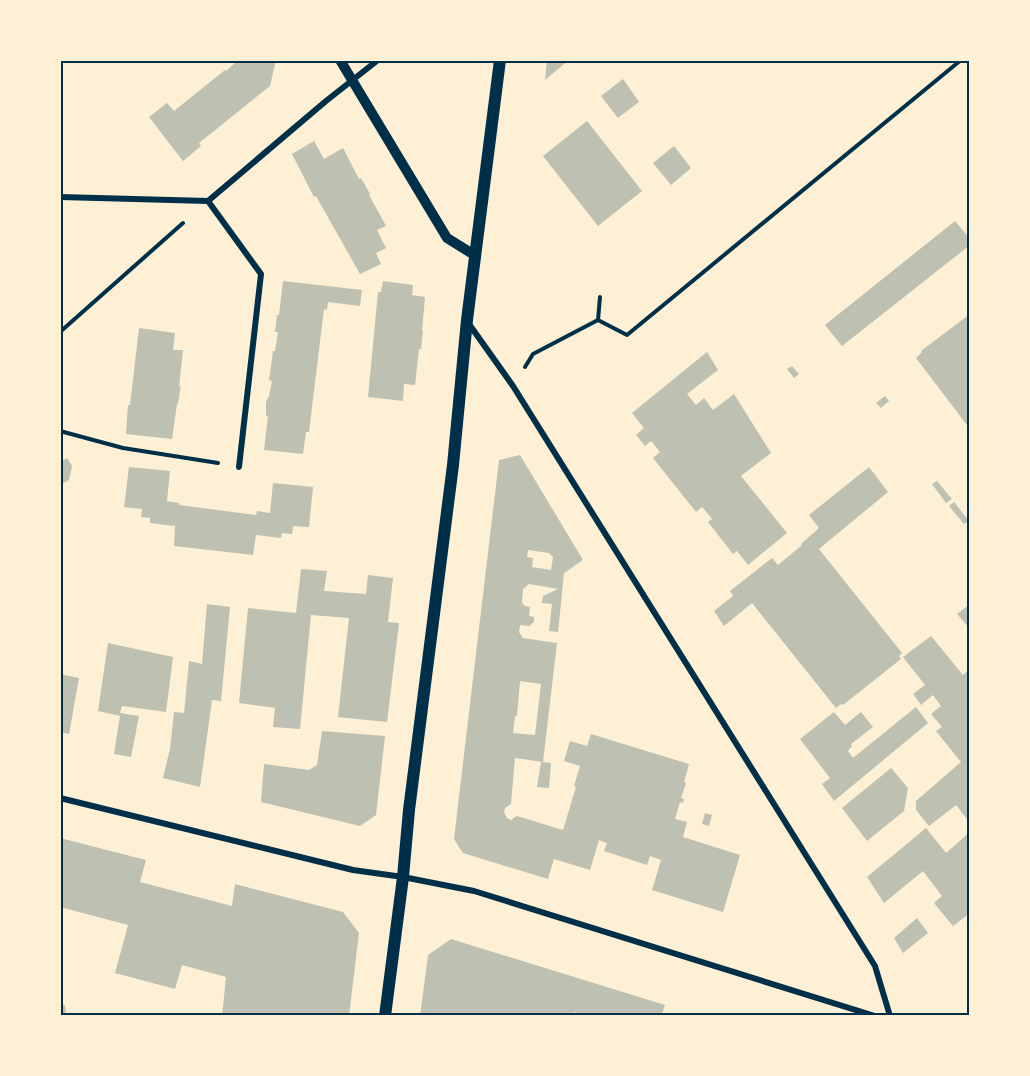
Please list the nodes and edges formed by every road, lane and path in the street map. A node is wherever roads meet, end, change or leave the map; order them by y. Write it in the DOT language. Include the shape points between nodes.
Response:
graph roads {
  1 [pos="340,60"];
  2 [pos="378,60"];
  3 [pos="500,60"];
  4 [pos="961,60"];
  5 [pos="352,82"];
  6 [pos="60,197"];
  7 [pos="208,201"];
  8 [pos="476,255"];
  9 [pos="600,297"];
  10 [pos="467,320"];
  11 [pos="598,320"];
  12 [pos="60,332"];
  13 [pos="513,386"];
  14 [pos="60,431"];
  15 [pos="239,466"];
  16 [pos="60,798"];
  17 [pos="403,877"];
  18 [pos="385,1016"];
  19 [pos="875,1016"];
  20 [pos="890,1016"];
  1 -- 5 [label="street"];
  2 -- 5 [label="street"];
  3 -- 8 [label="main road"];
  4 -- 11 [label="path" via="627,335"];
  5 -- 7 [label="street"];
  5 -- 8 [label="street" via="447,238"];
  6 -- 7 [label="street"];
  7 -- 12 [label="path"];
  7 -- 15 [label="street" via="261,274"];
  8 -- 10 [label="main road"];
  9 -- 11 [label="path"];
  10 -- 13 [label="street"];
  10 -- 17 [label="main road"];
  11 -- 13 [label="path" via="533,354"];
  13 -- 20 [label="street" via="875,966"];
  14 -- 15 [label="path" via="123,448"];
  16 -- 17 [label="street" via="353,870"];
  17 -- 18 [label="main road"];
  17 -- 19 [label="street" via="474,891"];
}
